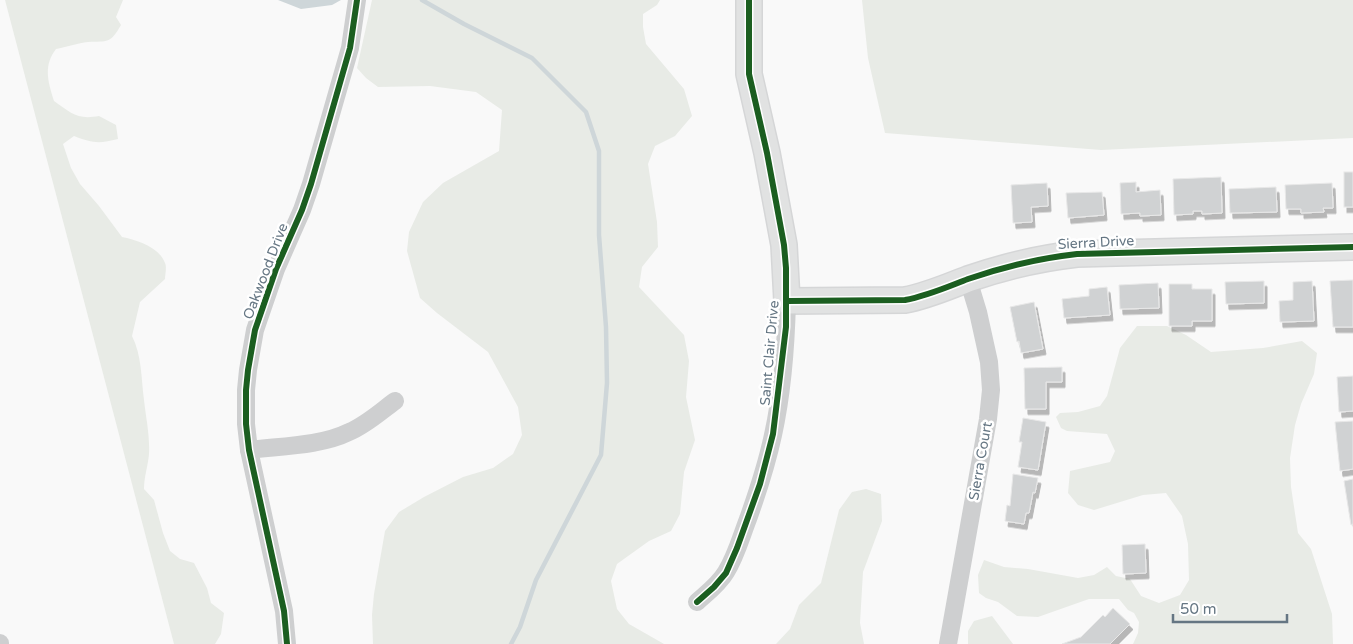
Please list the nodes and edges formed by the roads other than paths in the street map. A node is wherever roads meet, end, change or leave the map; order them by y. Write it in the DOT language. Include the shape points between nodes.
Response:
graph roads {
  1 [pos="357,0"];
  2 [pos="749,0"];
  3 [pos="1353,247"];
  4 [pos="968,279"];
  5 [pos="787,301"];
  6 [pos="394,401"];
  7 [pos="249,450"];
  8 [pos="697,602"];
  9 [pos="287,644"];
  10 [pos="948,644"];
  1 -- 7 [label="street, Oakwood Drive" via="348,55 311,184 255,330 246,390"];
  2 -- 5 [label="street, Saint Clair Drive" via="748,74 778,210 784,245"];
  3 -- 4 [label="street, Sierra Drive" via="1077,254 1025,262"];
  4 -- 5 [label="street, Sierra Drive" via="923,297 905,300"];
  4 -- 10 [label="street, Sierra Court" via="986,347 991,390"];
  5 -- 8 [label="street, Saint Clair Drive" via="777,407 760,484 726,573"];
  6 -- 7 [label="street" via="362,426 340,436"];
  7 -- 9 [label="street, Oakwood Drive" via="284,611"];
}
